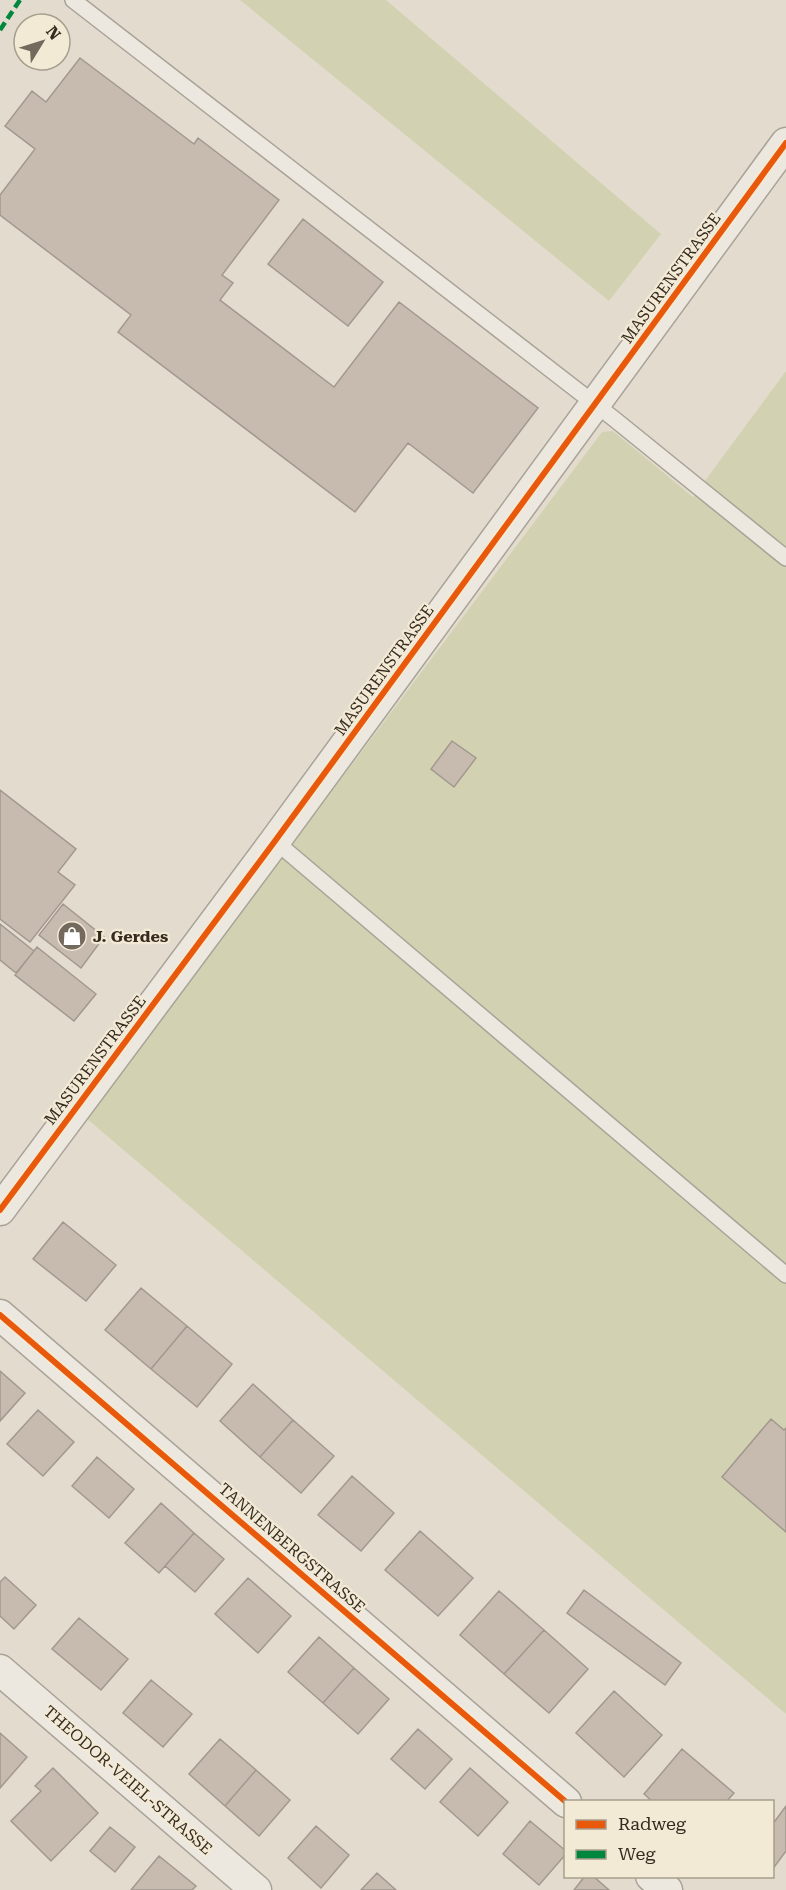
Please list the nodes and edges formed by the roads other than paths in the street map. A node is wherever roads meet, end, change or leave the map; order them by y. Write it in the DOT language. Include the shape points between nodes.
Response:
graph roads {
  1 [pos="73,0"];
  2 [pos="786,143"];
  3 [pos="595,405"];
  4 [pos="786,558"];
  5 [pos="275,841"];
  6 [pos="0,1210"];
  7 [pos="785,1272"];
  8 [pos="0,1315"];
  9 [pos="0,1670"];
  10 [pos="564,1800"];
  11 [pos="653,1878"];
  12 [pos="256,1890"];
  13 [pos="667,1890"];
  1 -- 3 [label="lane"];
  2 -- 3 [label="street, MASURENSTRASSE"];
  3 -- 4 [label="lane"];
  3 -- 5 [label="street, MASURENSTRASSE"];
  5 -- 6 [label="street, MASURENSTRASSE"];
  5 -- 7 [label="lane"];
  8 -- 10 [label="street, TANNENBERGSTRASSE"];
  9 -- 12 [label="street, THEODOR-VEIEL-STRASSE"];
  11 -- 13 [label="street"];
}
